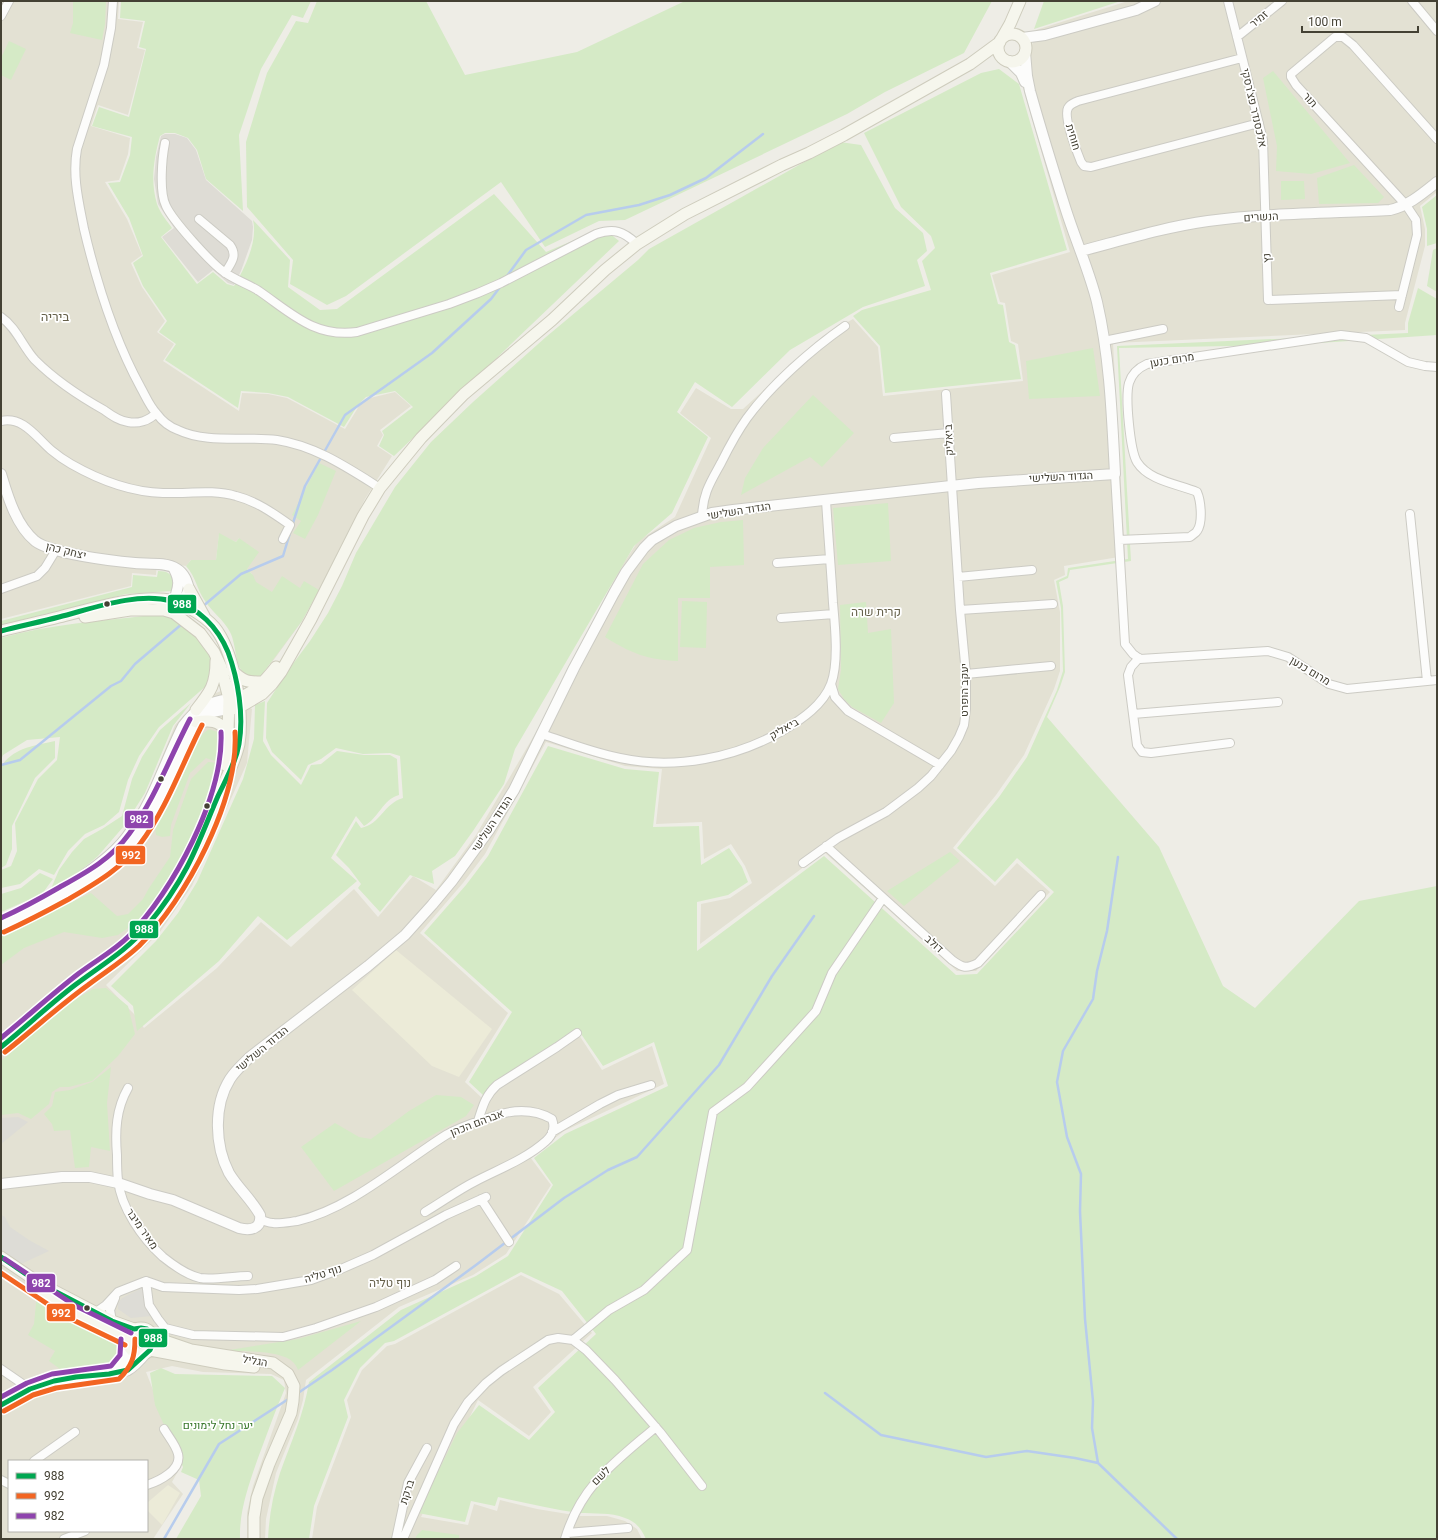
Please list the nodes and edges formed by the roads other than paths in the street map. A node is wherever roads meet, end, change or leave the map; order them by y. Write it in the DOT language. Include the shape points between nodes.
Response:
graph roads {
  1 [pos="9,1"];
  2 [pos="113,1"];
  3 [pos="1155,1"];
  4 [pos="1228,1"];
  5 [pos="1282,1"];
  6 [pos="1412,1"];
  7 [pos="1019,4"];
  8 [pos="1,16"];
  9 [pos="1437,30"];
  10 [pos="1045,35"];
  11 [pos="1021,37"];
  12 [pos="1237,37"];
  13 [pos="1000,40"];
  14 [pos="1026,50"];
  15 [pos="1242,58"];
  16 [pos="1006,60"];
  17 [pos="970,64"];
  18 [pos="1030,91"];
  19 [pos="1259,123"];
  20 [pos="1437,139"];
  21 [pos="165,143"];
  22 [pos="1437,182"];
  23 [pos="1406,205"];
  24 [pos="1265,216"];
  25 [pos="199,218"];
  26 [pos="637,244"];
  27 [pos="1081,251"];
  28 [pos="225,273"];
  29 [pos="1402,295"];
  30 [pos="1398,307"];
  31 [pos="1,317"];
  32 [pos="845,326"];
  33 [pos="1163,329"];
  34 [pos="1104,341"];
  35 [pos="1437,367"];
  36 [pos="946,394"];
  37 [pos="156,413"];
  38 [pos="1,421"];
  39 [pos="948,433"];
  40 [pos="894,438"];
  41 [pos="1,474"];
  42 [pos="1115,474"];
  43 [pos="951,486"];
  44 [pos="380,488"];
  45 [pos="826,500"];
  46 [pos="1410,514"];
  47 [pos="702,517"];
  48 [pos="283,539"];
  49 [pos="1119,540"];
  50 [pos="56,550"];
  51 [pos="830,559"];
  52 [pos="777,563"];
  53 [pos="173,567"];
  54 [pos="1032,570"];
  55 [pos="958,577"];
  56 [pos="1,589"];
  57 [pos="189,590"];
  58 [pos="1053,604"];
  59 [pos="177,606"];
  60 [pos="960,610"];
  61 [pos="834,614"];
  62 [pos="204,616"];
  63 [pos="781,618"];
  64 [pos="1,630"];
  65 [pos="216,656"];
  66 [pos="1139,658"];
  67 [pos="287,659"];
  68 [pos="1051,666"];
  69 [pos="232,670"];
  70 [pos="966,674"];
  71 [pos="1437,680"];
  72 [pos="1427,681"];
  73 [pos="262,682"];
  74 [pos="831,684"];
  75 [pos="1278,702"];
  76 [pos="234,703"];
  77 [pos="196,710"];
  78 [pos="1133,714"];
  79 [pos="196,722"];
  80 [pos="228,732"];
  81 [pos="542,734"];
  82 [pos="1230,743"];
  83 [pos="940,765"];
  84 [pos="219,795"];
  85 [pos="826,846"];
  86 [pos="803,864"];
  87 [pos="1041,895"];
  88 [pos="883,898"];
  89 [pos="38,908"];
  90 [pos="1,926"];
  91 [pos="577,1033"];
  92 [pos="1,1048"];
  93 [pos="651,1085"];
  94 [pos="128,1088"];
  95 [pos="478,1121"];
  96 [pos="552,1132"];
  97 [pos="118,1183"];
  98 [pos="1,1184"];
  99 [pos="425,1212"];
  100 [pos="261,1220"];
  101 [pos="509,1242"];
  102 [pos="1,1257"];
  103 [pos="1,1265"];
  104 [pos="456,1266"];
  105 [pos="248,1276"];
  106 [pos="146,1281"];
  107 [pos="118,1292"];
  108 [pos="96,1312"];
  109 [pos="112,1321"];
  110 [pos="153,1337"];
  111 [pos="130,1338"];
  112 [pos="573,1340"];
  113 [pos="148,1352"];
  114 [pos="1,1369"];
  115 [pos="115,1373"];
  116 [pos="294,1386"];
  117 [pos="30,1389"];
  118 [pos="1,1405"];
  119 [pos="656,1427"];
  120 [pos="164,1429"];
  121 [pos="75,1432"];
  122 [pos="427,1448"];
  123 [pos="35,1460"];
  124 [pos="148,1484"];
  125 [pos="702,1486"];
  126 [pos="628,1528"];
  127 [pos="82,1532"];
  128 [pos="566,1536"];
  129 [pos="64,1539"];
  130 [pos="254,1539"];
  131 [pos="396,1539"];
  132 [pos="403,1539"];
  1 -- 8 [label="street"];
  2 -- 37 [label="street" via="104,65 77,149 76,184 88,247 109,315 132,371"];
  3 -- 10 [label="street" via="1136,10"];
  4 -- 12 [label="street, אלכסנדר פצ'רסקי"];
  5 -- 12 [label="street, זמיר"];
  6 -- 9 [label="street"];
  7 -- 11 [label="main road" via="1017,24"];
  7 -- 13 [label="main road"];
  10 -- 11 [label="street"];
  10 -- 14 [label="street" via="1034,41"];
  11 -- 13 [label="main road" via="1012,34"];
  11 -- 14 [label="main road"];
  12 -- 15 [label="street, אלכסנדר פצ'רסקי"];
  13 -- 16 [label="main road" via="998,50"];
  13 -- 17 [label="main road"];
  14 -- 16 [label="main road" via="1017,61"];
  14 -- 18 [label="street"];
  15 -- 19 [label="street, אלכסנדר פצ'רסקי"];
  15 -- 19 [label="street, חוחית" via="1078,101 1069,106 1067,119 1081,162 1084,166 1091,167"];
  16 -- 17 [label="main road" via="985,59"];
  16 -- 18 [label="street" via="1021,73"];
  17 -- 26 [label="main road" via="809,153 685,214"];
  18 -- 27 [label="street" via="1065,208"];
  19 -- 24 [label="street, אלכסנדר פצ'רסקי" via="1264,148"];
  20 -- 23 [label="street, תור" via="1344,37 1335,37 1292,74 1296,85"];
  21 -- 28 [label="street" via="162,155 165,205 204,253"];
  22 -- 23 [label="street, הנשרים"];
  23 -- 24 [label="street, הנשרים" via="1390,210"];
  23 -- 29 [label="street, תור" via="1416,220 1417,235"];
  24 -- 27 [label="street, הנשרים" via="1186,225"];
  24 -- 29 [label="street, נץ" via="1268,300"];
  25 -- 28 [label="street" via="234,250 235,254"];
  26 -- 28 [label="street" via="615,230 601,232 478,293 345,334 306,324 258,290"];
  26 -- 44 [label="main road" via="464,394 421,438"];
  27 -- 34 [label="street" via="1094,292"];
  29 -- 30 [label="street, תור"];
  31 -- 37 [label="street" via="34,359 88,401 129,423 144,421"];
  32 -- 47 [label="street" via="822,342 790,372 748,417 706,491"];
  33 -- 34 [label="street"];
  34 -- 42 [label="street" via="1112,411"];
  35 -- 49 [label="street, מרום כנען" via="1408,362 1366,338 1341,335 1147,364 1138,368 1129,384 1127,400 1132,447 1137,462 1158,478 1196,492 1200,500 1200,524 1190,537"];
  36 -- 39 [label="street, ביאליק"];
  37 -- 44 [label="street" via="170,426 195,436 276,440 309,448"];
  38 -- 48 [label="street" via="12,420 25,425 69,463 106,481 145,491 215,492 247,500 290,524"];
  39 -- 40 [label="street"];
  39 -- 43 [label="street, ביאליק"];
  41 -- 50 [label="street, יצחק כהן" via="14,510 24,528 41,544"];
  42 -- 43 [label="street, הגדוד השלישי"];
  42 -- 49 [label="street"];
  43 -- 45 [label="street, הגדוד השלישי"];
  43 -- 55 [label="street, יעקב הופרט"];
  44 -- 67 [label="main road"];
  45 -- 47 [label="street, הגדוד השלישי" via="733,510"];
  45 -- 51 [label="street, ביאליק"];
  46 -- 72 [label="street"];
  47 -- 81 [label="street, הגדוד השלישי" via="676,526 652,540 629,567 574,668"];
  49 -- 66 [label="street" via="1125,644"];
  50 -- 53 [label="street, יצחק כהן" via="110,561"];
  50 -- 56 [label="street" via="37,576"];
  51 -- 52 [label="street"];
  51 -- 61 [label="street, ביאליק"];
  53 -- 57 [label="street" via="186,579"];
  53 -- 59 [label="street" via="179,578"];
  54 -- 55 [label="street"];
  55 -- 60 [label="street, יעקב הופרט"];
  57 -- 59 [label="street"];
  57 -- 62 [label="main road"];
  58 -- 60 [label="street"];
  59 -- 62 [label="main road"];
  59 -- 64 [label="main road" via="153,599 129,601"];
  59 -- 65 [label="main road"];
  60 -- 70 [label="street, יעקב הופרט"];
  61 -- 63 [label="street"];
  61 -- 74 [label="street, ביאליק" via="835,671"];
  62 -- 69 [label="main road" via="218,632"];
  65 -- 76 [label="main road"];
  65 -- 77 [label="main road" via="214,684"];
  66 -- 72 [label="street, מרום כנען" via="1268,651 1288,657 1329,684 1347,689"];
  66 -- 78 [label="street" via="1128,675"];
  67 -- 73 [label="main road"];
  67 -- 76 [label="main road" via="272,684 262,694"];
  68 -- 70 [label="street"];
  69 -- 73 [label="main road" via="249,682"];
  69 -- 76 [label="main road"];
  70 -- 83 [label="street, יעקב הופרט" via="964,725"];
  71 -- 72 [label="street, מרום כנען"];
  73 -- 76 [label="main road"];
  74 -- 81 [label="street, ביאליק" via="815,707 801,720 756,743 731,753 708,758 668,763 621,758 594,752"];
  74 -- 83 [label="street" via="835,697 848,711"];
  75 -- 78 [label="street"];
  76 -- 77 [label="street" via="212,702"];
  76 -- 79 [label="street"];
  76 -- 80 [label="main road"];
  76 -- 84 [label="main road" via="238,744"];
  77 -- 89 [label="street" via="183,726 138,821 121,845"];
  78 -- 82 [label="street" via="1137,745 1142,752"];
  79 -- 80 [label="main road" via="211,720 222,725"];
  79 -- 89 [label="street" via="138,835 100,874"];
  80 -- 84 [label="main road" via="230,745"];
  81 -- 100 [label="street, הגדוד השלישי" via="514,790 489,830 452,881 418,921 368,966 250,1057 229,1080 223,1092 218,1117 223,1158 232,1177 257,1210"];
  83 -- 85 [label="street, יעקב הופרט" via="918,788 886,812"];
  84 -- 92 [label="main road" via="186,871 161,908 133,941 75,985"];
  85 -- 86 [label="street, יעקב הופרט"];
  85 -- 88 [label="street, דולב"];
  87 -- 88 [label="street, דולב" via="987,954 970,967 962,967 952,960"];
  88 -- 112 [label="street" via="832,973 816,1012 747,1087 713,1112 687,1250 644,1290 609,1310"];
  89 -- 90 [label="street"];
  91 -- 95 [label="street" via="497,1085 483,1104"];
  93 -- 96 [label="street" via="618,1095"];
  94 -- 97 [label="street, מאיר מיבר" via="121,1100 116,1119"];
  95 -- 96 [label="street, אברהם הכהן" via="513,1110 526,1111 544,1114 552,1119"];
  95 -- 100 [label="street, אברהם הכהן" via="446,1135 328,1211 290,1222 273,1224"];
  96 -- 99 [label="street" via="547,1141 530,1152"];
  97 -- 98 [label="street" via="90,1177 62,1177"];
  97 -- 100 [label="street" via="179,1202 239,1228 254,1229"];
  97 -- 105 [label="street, מאיר מיבר" via="129,1213 156,1250 169,1262 200,1278"];
  101 -- 106 [label="street, נוף טליה" via="484,1198 446,1214 342,1270 311,1280 239,1290 163,1287"];
  102 -- 108 [label="main road" via="39,1283"];
  103 -- 111 [label="main road" via="71,1311"];
  104 -- 106 [label="street" via="435,1280 376,1307 283,1337 192,1335 165,1328 150,1305"];
  106 -- 107 [label="street"];
  107 -- 108 [label="street"];
  107 -- 109 [label="street" via="110,1310"];
  108 -- 109 [label="main road"];
  109 -- 111 [label="main road"];
  110 -- 111 [label="main road" via="149,1330 137,1328"];
  110 -- 113 [label="main road" via="153,1344"];
  110 -- 116 [label="main road, הגליל" via="191,1350 273,1363 288,1374"];
  111 -- 113 [label="main road" via="134,1352"];
  111 -- 115 [label="street" via="128,1354"];
  112 -- 119 [label="street" via="615,1380"];
  112 -- 132 [label="street" via="548,1340 501,1371 475,1392 454,1424"];
  113 -- 115 [label="street" via="128,1370"];
  113 -- 116 [label="main road, הגליל" via="268,1369"];
  114 -- 117 [label="street"];
  115 -- 117 [label="street" via="54,1381"];
  116 -- 130 [label="main road" via="290,1413 257,1498"];
  117 -- 118 [label="street"];
  119 -- 125 [label="street"];
  119 -- 128 [label="street, לשם" via="593,1484 580,1503"];
  120 -- 124 [label="street" via="178,1454 178,1461 172,1470"];
  121 -- 123 [label="street"];
  122 -- 131 [label="street, ברקת" via="408,1483"];
  126 -- 128 [label="street"];
  127 -- 129 [label="street"];
}
